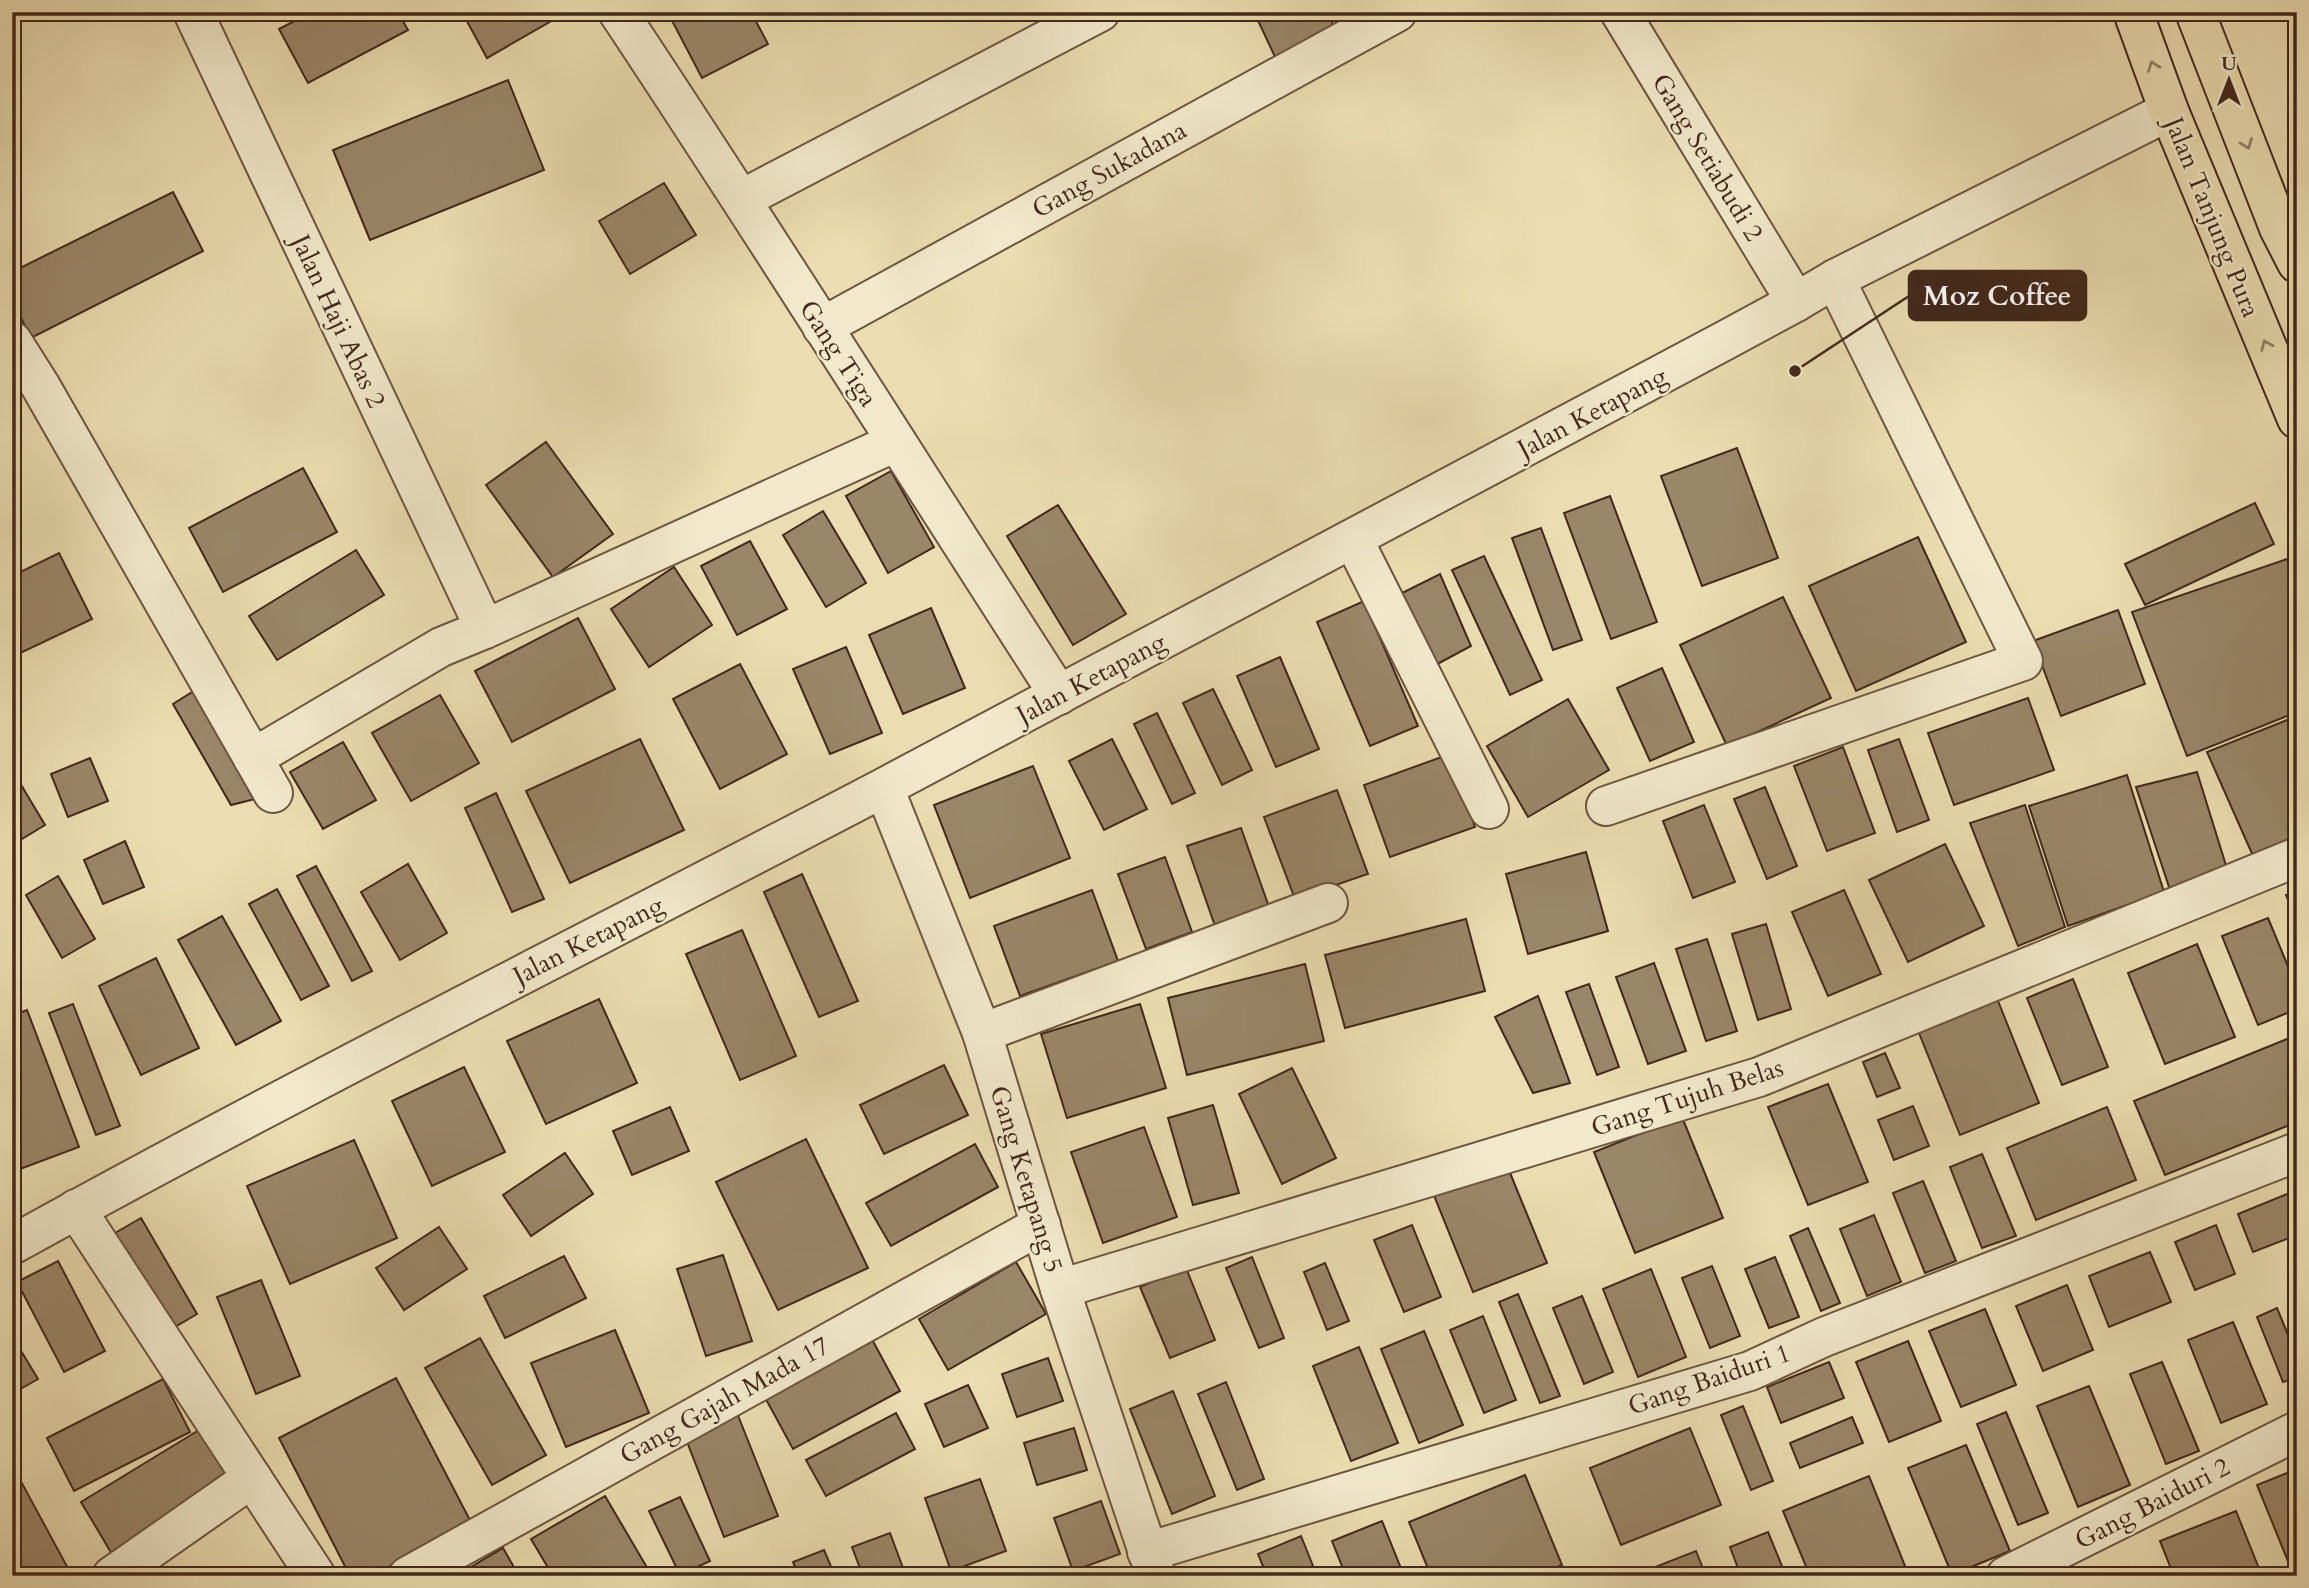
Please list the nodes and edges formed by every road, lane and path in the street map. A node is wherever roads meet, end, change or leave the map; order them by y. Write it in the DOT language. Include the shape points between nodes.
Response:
graph roads {
  1 [pos="192,12"];
  2 [pos="618,12"];
  3 [pos="1100,12"];
  4 [pos="1397,12"];
  5 [pos="1620,12"];
  6 [pos="2133,12"];
  7 [pos="2195,12"];
  8 [pos="2169,111"];
  9 [pos="742,199"];
  10 [pos="2288,223"];
  11 [pos="2297,263"];
  12 [pos="1835,279"];
  13 [pos="1796,302"];
  14 [pos="822,327"];
  15 [pos="12,341"];
  16 [pos="2295,411"];
  17 [pos="896,442"];
  18 [pos="1354,541"];
  19 [pos="485,629"];
  20 [pos="1059,695"];
  21 [pos="253,758"];
  22 [pos="884,788"];
  23 [pos="273,793"];
  24 [pos="1606,806"];
  25 [pos="1489,809"];
  26 [pos="2297,857"];
  27 [pos="1328,904"];
  28 [pos="982,1032"];
  29 [pos="2297,1152"];
  30 [pos="76,1209"];
  31 [pos="1041,1225"];
  32 [pos="12,1245"];
  33 [pos="1060,1289"];
  34 [pos="2297,1431"];
  35 [pos="252,1478"];
  36 [pos="1152,1564"];
  37 [pos="112,1576"];
  38 [pos="316,1576"];
  39 [pos="408,1576"];
  40 [pos="2007,1576"];
  1 -- 19 [label="street, Jalan Haji Abas 2"];
  2 -- 9 [label="street, Gang Tiga"];
  3 -- 9 [label="street"];
  4 -- 14 [label="street, Gang Sukadana"];
  5 -- 13 [label="street, Gang Setiabudi 2"];
  8 -- 6 [label="highway, Jalan Tanjung Pura, one-way"];
  7 -- 10 [label="highway, one-way"];
  8 -- 12 [label="street, Jalan Ketapang"];
  16 -- 8 [label="highway, Jalan Tanjung Pura, one-way"];
  9 -- 14 [label="street, Gang Tiga"];
  10 -- 11 [label="highway"];
  12 -- 13 [label="street, Jalan Ketapang"];
  12 -- 24 [label="street" via="2022,661"];
  13 -- 18 [label="street, Jalan Ketapang"];
  14 -- 17 [label="street, Gang Tiga"];
  15 -- 21 [label="street"];
  17 -- 19 [label="street"];
  17 -- 20 [label="street, Gang Tiga"];
  18 -- 20 [label="street, Jalan Ketapang"];
  18 -- 25 [label="street"];
  19 -- 21 [label="street" via="441,647"];
  20 -- 22 [label="street, Jalan Ketapang"];
  21 -- 23 [label="street"];
  22 -- 28 [label="street, Gang Ketapang 5"];
  22 -- 30 [label="street, Jalan Ketapang"];
  26 -- 33 [label="street, Gang Tujuh Belas" via="1759,1077"];
  27 -- 28 [label="street"];
  28 -- 31 [label="street, Gang Ketapang 5"];
  29 -- 36 [label="street, Gang Baiduri 1" via="1824,1337 1750,1371"];
  30 -- 32 [label="street, Jalan Ketapang"];
  30 -- 35 [label="street"];
  31 -- 33 [label="street, Gang Ketapang 5"];
  31 -- 39 [label="street, Gang Gajah Mada 17"];
  33 -- 36 [label="street, Gang Ketapang 5"];
  34 -- 40 [label="street, Gang Baiduri 2"];
  35 -- 37 [label="street"];
  35 -- 38 [label="street"];
}
